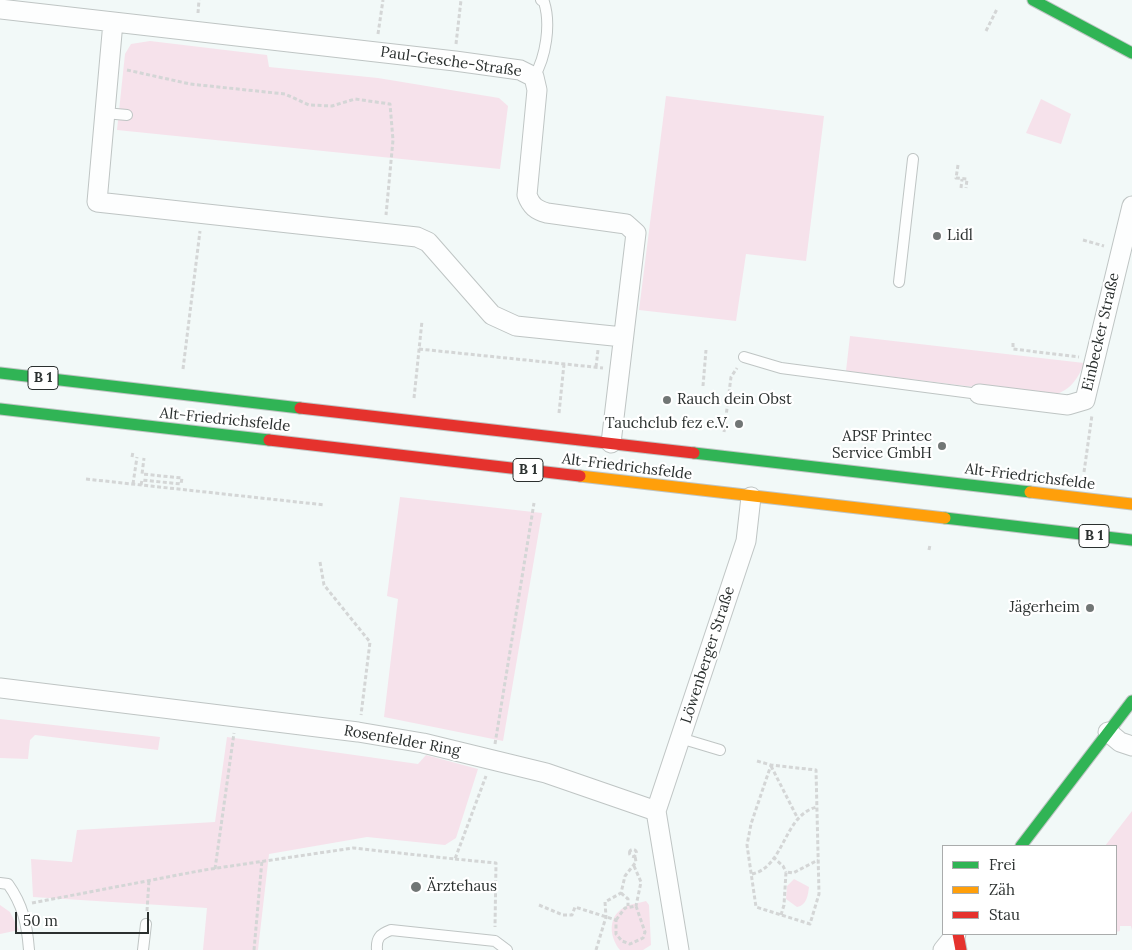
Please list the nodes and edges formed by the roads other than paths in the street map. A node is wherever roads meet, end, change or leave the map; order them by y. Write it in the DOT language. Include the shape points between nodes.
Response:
graph roads {
  1 [pos="541,0"];
  2 [pos="1033,0"];
  3 [pos="0,9"];
  4 [pos="113,22"];
  5 [pos="1132,53"];
  6 [pos="534,77"];
  7 [pos="105,113"];
  8 [pos="127,114"];
  9 [pos="913,159"];
  10 [pos="1132,206"];
  11 [pos="899,282"];
  12 [pos="623,337"];
  13 [pos="744,357"];
  14 [pos="0,373"];
  15 [pos="979,394"];
  16 [pos="0,409"];
  17 [pos="611,443"];
  18 [pos="751,497"];
  19 [pos="1132,504"];
  20 [pos="1132,540"];
  21 [pos="0,688"];
  22 [pos="1132,701"];
  23 [pos="1108,732"];
  24 [pos="680,738"];
  25 [pos="1132,746"];
  26 [pos="720,750"];
  27 [pos="656,811"];
  28 [pos="1023,845"];
  29 [pos="0,883"];
  30 [pos="146,924"];
  31 [pos="956,935"];
  32 [pos="957,935"];
  33 [pos="29,950"];
  34 [pos="143,950"];
  35 [pos="377,950"];
  36 [pos="507,950"];
  37 [pos="680,950"];
  38 [pos="943,950"];
  39 [pos="961,950"];
  1 -- 6 [label="lane" via="548,13 542,64"];
  2 -- 5 [label="main road"];
  3 -- 4 [label="street, Paul-Gesche-Straße"];
  4 -- 6 [label="street, Paul-Gesche-Straße" via="454,61 520,70"];
  4 -- 7 [label="street"];
  6 -- 12 [label="street, Paul-Gesche-Straße" via="536,90 527,195 530,203 547,213 626,224 636,233"];
  7 -- 8 [label="lane"];
  7 -- 12 [label="street" via="97,202 417,237 428,242 492,315 508,323"];
  9 -- 11 [label="lane"];
  10 -- 15 [label="street, Einbecker Straße" via="1086,400 1068,405"];
  12 -- 17 [label="street, Paul-Gesche-Straße"];
  13 -- 15 [label="lane" via="781,368"];
  14 -- 17 [label="main road, Alt-Friedrichsfelde / B 1"];
  16 -- 18 [label="main road, Alt-Friedrichsfelde / B 1"];
  17 -- 19 [label="main road, Alt-Friedrichsfelde / B 1"];
  18 -- 20 [label="main road, Alt-Friedrichsfelde / B 1"];
  18 -- 24 [label="street, Löwenberger Straße" via="746,541"];
  21 -- 27 [label="street, Rosenfelder Ring" via="368,734 492,758"];
  22 -- 23 [label="main road"];
  23 -- 25 [label="street" via="1120,742"];
  23 -- 28 [label="main road"];
  24 -- 26 [label="lane"];
  24 -- 27 [label="street, Löwenberger Straße"];
  27 -- 37 [label="street"];
  29 -- 33 [label="lane" via="8,884 22,905"];
  30 -- 34 [label="lane"];
  31 -- 38 [label="street"];
  32 -- 39 [label="main road"];
  35 -- 36 [label="lane" via="381,934 391,930 495,941"];
}
